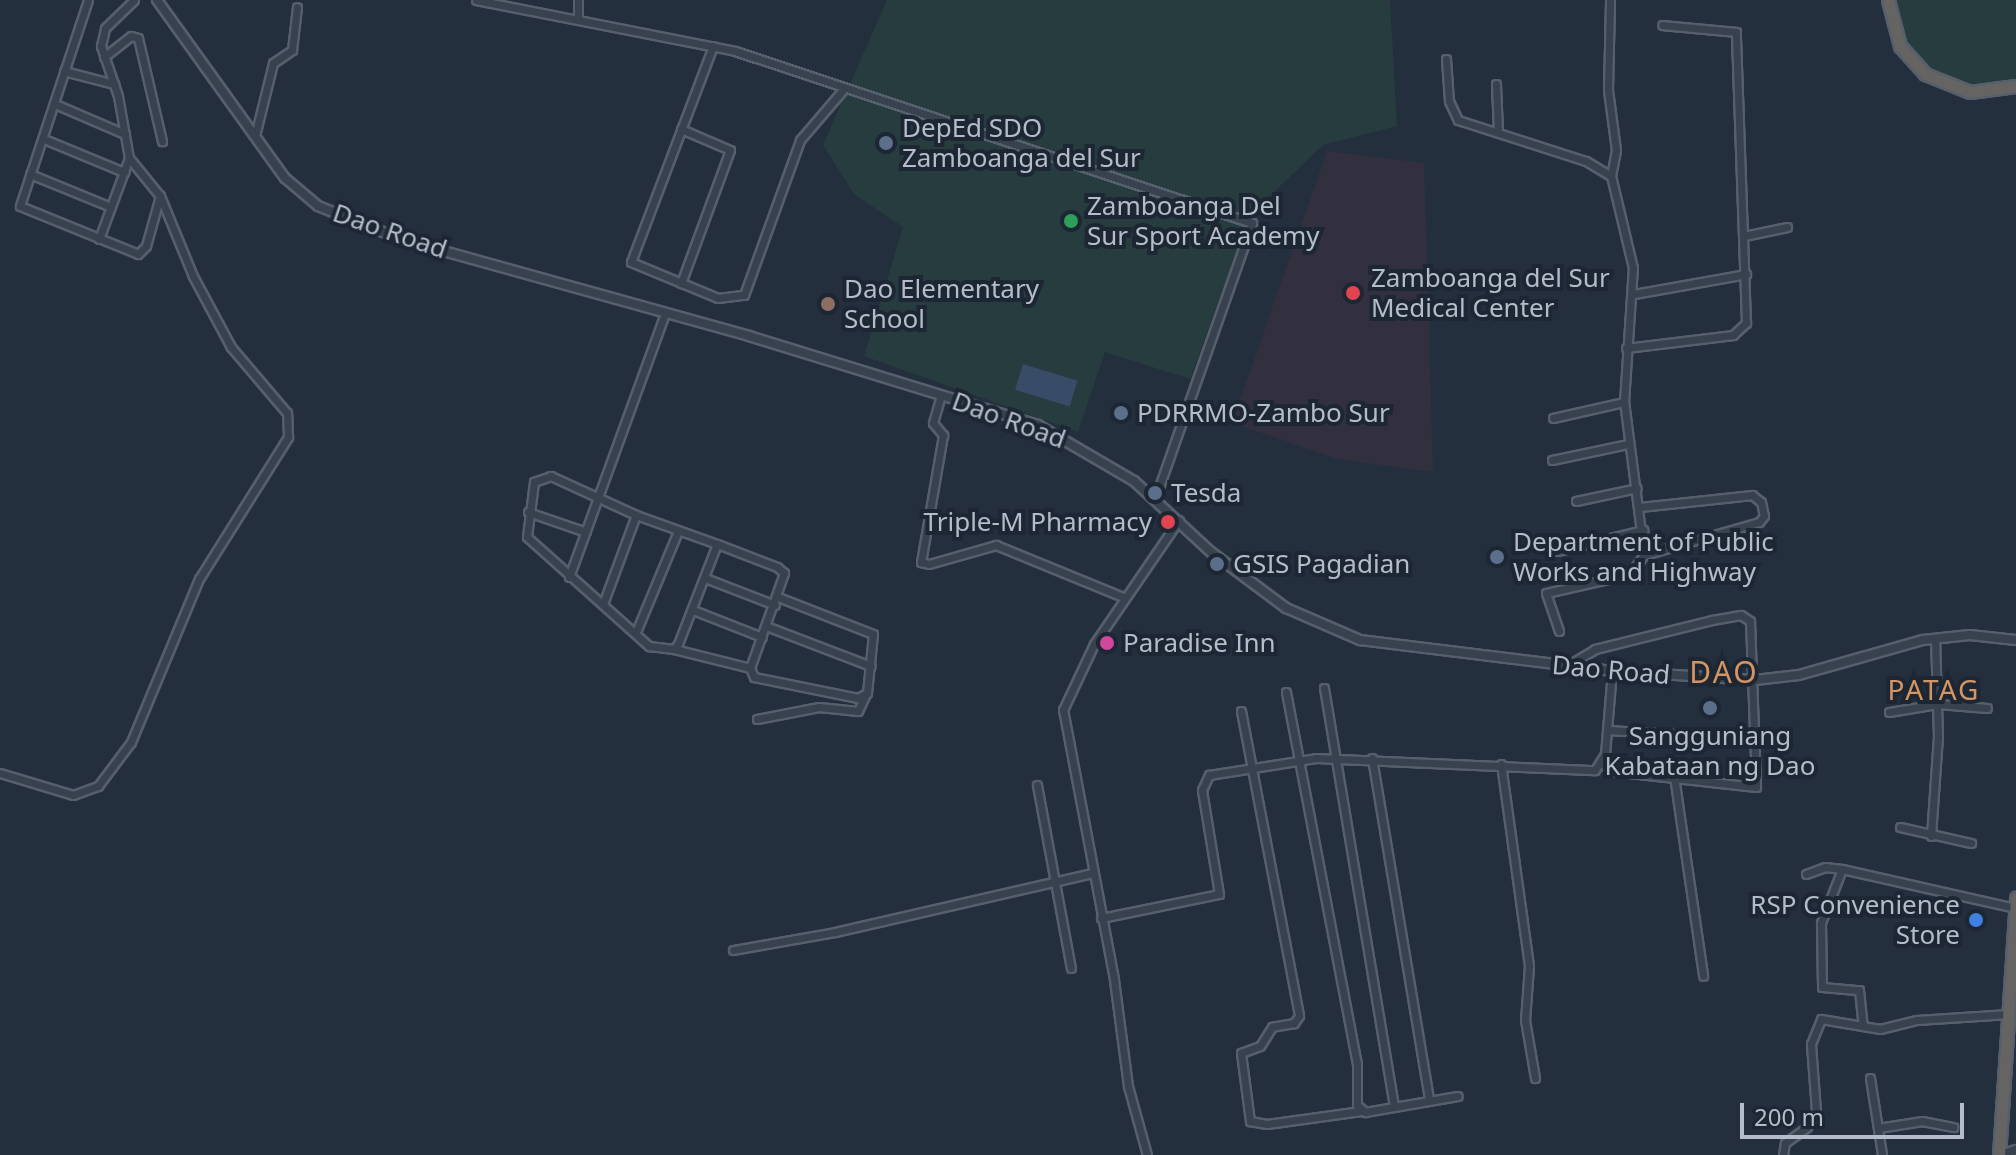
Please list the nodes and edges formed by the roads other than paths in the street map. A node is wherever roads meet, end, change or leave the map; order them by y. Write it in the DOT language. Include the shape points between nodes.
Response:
graph roads {
  1 [pos="88,0"];
  2 [pos="134,0"];
  3 [pos="157,0"];
  4 [pos="476,0"];
  5 [pos="578,0"];
  6 [pos="1610,0"];
  7 [pos="1888,0"];
  8 [pos="297,7"];
  9 [pos="578,19"];
  10 [pos="1662,25"];
  11 [pos="713,46"];
  12 [pos="104,57"];
  13 [pos="1446,59"];
  14 [pos="64,71"];
  15 [pos="114,84"];
  16 [pos="1496,84"];
  17 [pos="2016,86"];
  18 [pos="842,91"];
  19 [pos="55,104"];
  20 [pos="681,129"];
  21 [pos="1498,131"];
  22 [pos="125,134"];
  23 [pos="255,136"];
  24 [pos="44,139"];
  25 [pos="162,141"];
  26 [pos="129,158"];
  27 [pos="124,172"];
  28 [pos="30,174"];
  29 [pos="1611,176"];
  30 [pos="160,196"];
  31 [pos="111,207"];
  32 [pos="1787,227"];
  33 [pos="1744,236"];
  34 [pos="99,239"];
  35 [pos="1746,274"];
  36 [pos="681,283"];
  37 [pos="1634,294"];
  38 [pos="665,313"];
  39 [pos="1626,348"];
  40 [pos="941,395"];
  41 [pos="1624,402"];
  42 [pos="1553,418"];
  43 [pos="1628,444"];
  44 [pos="1552,460"];
  45 [pos="1637,488"];
  46 [pos="597,496"];
  47 [pos="1155,498"];
  48 [pos="1576,501"];
  49 [pos="1640,507"];
  50 [pos="528,512"];
  51 [pos="636,515"];
  52 [pos="1179,520"];
  53 [pos="1643,530"];
  54 [pos="678,531"];
  55 [pos="586,532"];
  56 [pos="717,544"];
  57 [pos="1557,551"];
  58 [pos="1644,555"];
  59 [pos="569,577"];
  60 [pos="705,578"];
  61 [pos="1125,598"];
  62 [pos="777,601"];
  63 [pos="603,604"];
  64 [pos="693,610"];
  65 [pos="766,626"];
  66 [pos="1559,631"];
  67 [pos="636,632"];
  68 [pos="762,637"];
  69 [pos="1935,638"];
  70 [pos="2016,640"];
  71 [pos="674,649"];
  72 [pos="871,666"];
  73 [pos="1567,666"];
  74 [pos="750,668"];
  75 [pos="1612,671"];
  76 [pos="1755,680"];
  77 [pos="1324,688"];
  78 [pos="1286,692"];
  79 [pos="865,696"];
  80 [pos="1938,704"];
  81 [pos="1987,708"];
  82 [pos="1241,711"];
  83 [pos="1889,712"];
  84 [pos="757,719"];
  85 [pos="1608,730"];
  86 [pos="1756,739"];
  87 [pos="1337,757"];
  88 [pos="1372,758"];
  89 [pos="1300,759"];
  90 [pos="1602,763"];
  91 [pos="1501,764"];
  92 [pos="1254,766"];
  93 [pos="0,773"];
  94 [pos="1674,776"];
  95 [pos="1037,785"];
  96 [pos="1900,827"];
  97 [pos="1931,836"];
  98 [pos="1971,843"];
  99 [pos="1842,869"];
  100 [pos="1092,873"];
  101 [pos="1806,874"];
  102 [pos="1053,880"];
  103 [pos="2016,898"];
  104 [pos="2015,908"];
  105 [pos="1101,918"];
  106 [pos="733,950"];
  107 [pos="1071,968"];
  108 [pos="1703,976"];
  109 [pos="2009,1014"];
  110 [pos="1863,1026"];
  111 [pos="1535,1078"];
  112 [pos="1870,1078"];
  113 [pos="1458,1096"];
  114 [pos="1429,1099"];
  115 [pos="1394,1106"];
  116 [pos="1361,1111"];
  117 [pos="1953,1127"];
  118 [pos="1878,1128"];
  119 [pos="2016,1150"];
  120 [pos="1147,1155"];
  121 [pos="1783,1155"];
  122 [pos="1882,1155"];
  123 [pos="2001,1155"];
  1 -- 14 [label="street"];
  2 -- 12 [label="street" via="105,28"];
  3 -- 23 [label="street, Dao Road"];
  4 -- 9 [label="street" via="512,11"];
  5 -- 9 [label="street"];
  6 -- 29 [label="street" via="1608,90 1616,150"];
  7 -- 17 [label="highway" via="1900,46 1925,74 1970,92"];
  8 -- 23 [label="street" via="292,50 274,61"];
  9 -- 11 [label="street"];
  10 -- 33 [label="street" via="1736,32"];
  11 -- 18 [label="street"];
  11 -- 20 [label="street"];
  12 -- 15 [label="street"];
  12 -- 25 [label="street" via="131,36 138,38"];
  13 -- 21 [label="street" via="1454,116"];
  14 -- 15 [label="street"];
  14 -- 19 [label="street"];
  15 -- 22 [label="street"];
  16 -- 21 [label="street"];
  18 -- 36 [label="street" via="800,140 744,295 727,300"];
  18 -- 47 [label="street" via="1252,223"];
  19 -- 22 [label="street"];
  19 -- 24 [label="street"];
  20 -- 36 [label="street" via="730,150"];
  20 -- 36 [label="street" via="631,262"];
  21 -- 29 [label="street" via="1586,161"];
  22 -- 26 [label="street"];
  23 -- 38 [label="street, Dao Road" via="302,196 340,217 400,239"];
  24 -- 27 [label="street"];
  24 -- 28 [label="street"];
  26 -- 27 [label="street"];
  26 -- 30 [label="street"];
  27 -- 31 [label="street"];
  28 -- 31 [label="street"];
  28 -- 34 [label="street" via="20,198 22,208"];
  29 -- 37 [label="street" via="1630,243"];
  30 -- 34 [label="street" via="141,254"];
  30 -- 93 [label="street" via="193,276 231,347 287,413 288,437 199,579 148,704 115,767 98,786 73,795"];
  31 -- 34 [label="street"];
  32 -- 33 [label="street"];
  33 -- 35 [label="street"];
  35 -- 37 [label="street"];
  35 -- 39 [label="street" via="1741,332"];
  37 -- 39 [label="street"];
  38 -- 40 [label="street, Dao Road"];
  38 -- 46 [label="street"];
  39 -- 41 [label="street"];
  40 -- 47 [label="street, Dao Road" via="1068,440"];
  40 -- 61 [label="street" via="933,423 943,435 921,562 996,545"];
  41 -- 42 [label="street"];
  41 -- 43 [label="street"];
  43 -- 44 [label="street"];
  43 -- 45 [label="street"];
  45 -- 48 [label="street"];
  45 -- 49 [label="street"];
  46 -- 50 [label="street" via="540,476"];
  46 -- 51 [label="street"];
  46 -- 55 [label="street"];
  47 -- 52 [label="street, Dao Road"];
  49 -- 53 [label="street"];
  49 -- 58 [label="street" via="1752,495 1761,502 1764,516 1759,522"];
  50 -- 55 [label="street"];
  50 -- 59 [label="street" via="524,533"];
  51 -- 54 [label="street"];
  51 -- 63 [label="street"];
  52 -- 61 [label="street"];
  52 -- 73 [label="street, Dao Road" via="1268,596 1340,633 1412,650"];
  53 -- 57 [label="street"];
  53 -- 58 [label="street"];
  54 -- 56 [label="street"];
  54 -- 67 [label="street"];
  55 -- 59 [label="street"];
  56 -- 60 [label="street"];
  56 -- 62 [label="street" via="782,570 785,580"];
  58 -- 66 [label="street" via="1630,574 1546,593"];
  59 -- 63 [label="street"];
  60 -- 62 [label="street"];
  60 -- 64 [label="street"];
  61 -- 100 [label="street" via="1072,684 1063,710"];
  62 -- 65 [label="street"];
  62 -- 72 [label="street" via="873,634"];
  63 -- 67 [label="street"];
  64 -- 68 [label="street"];
  64 -- 71 [label="street"];
  65 -- 68 [label="street"];
  65 -- 72 [label="street"];
  67 -- 71 [label="street" via="649,646"];
  68 -- 74 [label="street"];
  69 -- 70 [label="street, Dao Road"];
  69 -- 76 [label="street, Dao Road" via="1799,675"];
  69 -- 80 [label="street"];
  71 -- 74 [label="street"];
  72 -- 79 [label="street"];
  73 -- 75 [label="street, Dao Road"];
  73 -- 76 [label="street" via="1595,649 1741,615 1753,630"];
  74 -- 79 [label="street" via="754,677"];
  75 -- 76 [label="street, Dao Road"];
  75 -- 85 [label="street"];
  76 -- 86 [label="street"];
  77 -- 87 [label="street"];
  78 -- 89 [label="street"];
  79 -- 84 [label="street" via="858,711 819,707"];
  80 -- 81 [label="street"];
  80 -- 83 [label="street"];
  80 -- 97 [label="street"];
  82 -- 92 [label="street"];
  85 -- 86 [label="street"];
  85 -- 90 [label="street"];
  86 -- 94 [label="street" via="1756,787"];
  87 -- 88 [label="street"];
  87 -- 89 [label="street"];
  87 -- 115 [label="street"];
  88 -- 91 [label="street"];
  88 -- 114 [label="street"];
  89 -- 92 [label="street"];
  89 -- 116 [label="street" via="1357,1063"];
  90 -- 91 [label="street" via="1592,771"];
  90 -- 94 [label="street" via="1611,771"];
  91 -- 111 [label="street" via="1529,966 1525,1020"];
  92 -- 105 [label="street" via="1203,780 1218,896"];
  92 -- 116 [label="street" via="1299,1016 1294,1023 1272,1027 1260,1046 1241,1053 1250,1121 1267,1124"];
  94 -- 108 [label="street"];
  95 -- 102 [label="street"];
  96 -- 97 [label="street"];
  97 -- 98 [label="street"];
  99 -- 101 [label="street" via="1825,867"];
  99 -- 104 [label="street"];
  99 -- 110 [label="street" via="1821,923 1822,987 1859,990"];
  100 -- 102 [label="street"];
  100 -- 105 [label="street"];
  102 -- 106 [label="street" via="835,932"];
  102 -- 107 [label="street"];
  103 -- 104 [label="highway"];
  104 -- 109 [label="highway"];
  105 -- 120 [label="street" via="1128,1086"];
  109 -- 110 [label="street" via="1917,1020 1890,1028"];
  109 -- 123 [label="highway"];
  110 -- 121 [label="street" via="1829,1018 1819,1023 1811,1044 1816,1111 1807,1127 1785,1143"];
  112 -- 118 [label="street"];
  113 -- 114 [label="street"];
  114 -- 115 [label="street"];
  115 -- 116 [label="street"];
  117 -- 118 [label="street" via="1922,1121"];
  118 -- 122 [label="street"];
  119 -- 123 [label="street"];
}
